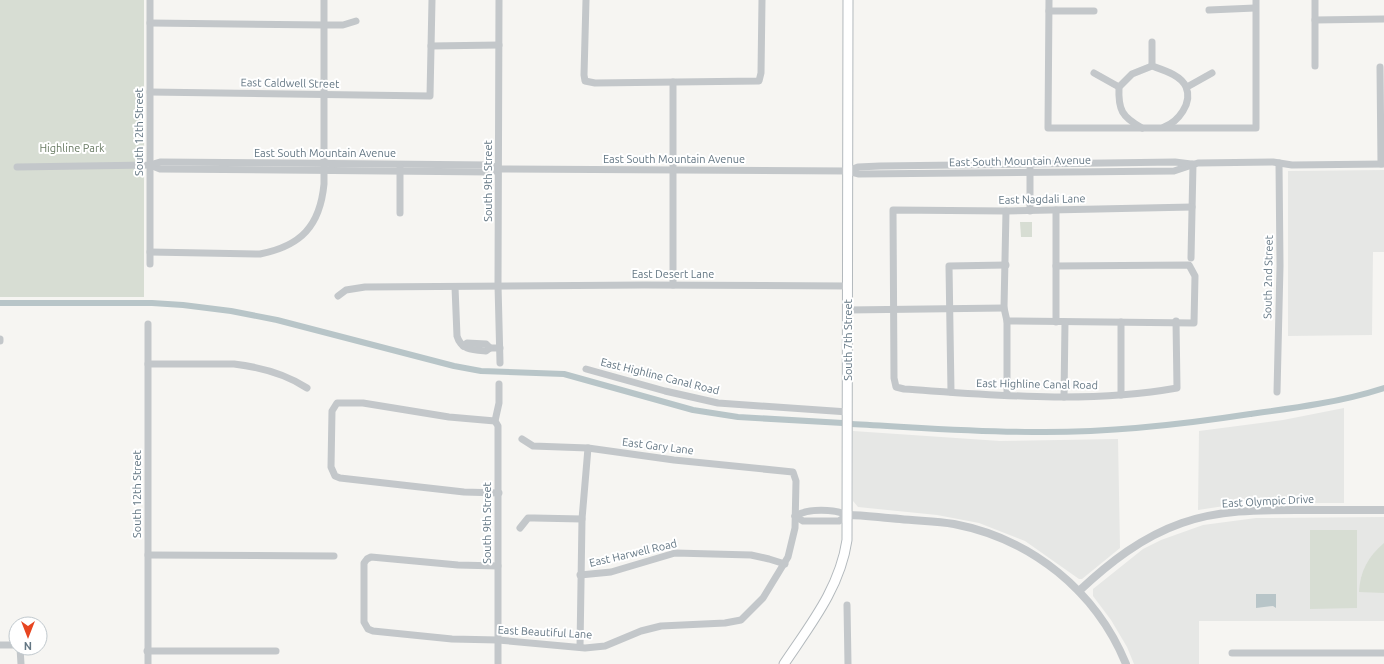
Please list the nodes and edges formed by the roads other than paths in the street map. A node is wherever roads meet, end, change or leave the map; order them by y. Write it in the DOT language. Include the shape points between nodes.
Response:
graph roads {
  1 [pos="150,0"];
  2 [pos="324,0"];
  3 [pos="432,0"];
  4 [pos="499,0"];
  5 [pos="586,0"];
  6 [pos="762,0"];
  7 [pos="848,0"];
  8 [pos="1049,0"];
  9 [pos="1256,0"];
  10 [pos="1316,0"];
  11 [pos="1256,8"];
  12 [pos="1094,10"];
  13 [pos="1209,10"];
  14 [pos="1049,11"];
  15 [pos="1384,19"];
  16 [pos="1315,20"];
  17 [pos="356,21"];
  18 [pos="150,23"];
  19 [pos="325,25"];
  20 [pos="1152,42"];
  21 [pos="431,46"];
  22 [pos="499,46"];
  23 [pos="1152,66"];
  24 [pos="1315,66"];
  25 [pos="1380,67"];
  26 [pos="1094,73"];
  27 [pos="1212,73"];
  28 [pos="673,82"];
  29 [pos="1119,87"];
  30 [pos="1187,87"];
  31 [pos="150,92"];
  32 [pos="324,94"];
  33 [pos="1143,128"];
  34 [pos="1162,128"];
  35 [pos="1279,162"];
  36 [pos="1193,164"];
  37 [pos="1382,164"];
  38 [pos="150,165"];
  39 [pos="17,167"];
  40 [pos="324,167"];
  41 [pos="400,168"];
  42 [pos="1030,168"];
  43 [pos="499,169"];
  44 [pos="673,169"];
  45 [pos="848,171"];
  46 [pos="1192,207"];
  47 [pos="1056,210"];
  48 [pos="1006,211"];
  49 [pos="1030,211"];
  50 [pos="400,212"];
  51 [pos="150,252"];
  52 [pos="1191,258"];
  53 [pos="150,264"];
  54 [pos="1006,265"];
  55 [pos="1056,266"];
  56 [pos="673,285"];
  57 [pos="498,286"];
  58 [pos="848,286"];
  59 [pos="455,287"];
  60 [pos="338,296"];
  61 [pos="1004,308"];
  62 [pos="848,310"];
  63 [pos="894,310"];
  64 [pos="950,310"];
  65 [pos="1007,321"];
  66 [pos="1056,322"];
  67 [pos="1065,322"];
  68 [pos="1121,322"];
  69 [pos="1176,322"];
  70 [pos="148,324"];
  71 [pos="500,348"];
  72 [pos="500,363"];
  73 [pos="148,364"];
  74 [pos="586,369"];
  75 [pos="499,384"];
  76 [pos="307,388"];
  77 [pos="951,392"];
  78 [pos="1277,392"];
  79 [pos="1007,394"];
  80 [pos="1121,395"];
  81 [pos="1064,397"];
  82 [pos="848,412"];
  83 [pos="496,421"];
  84 [pos="522,439"];
  85 [pos="588,448"];
  86 [pos="499,493"];
  87 [pos="1384,510"];
  88 [pos="815,511"];
  89 [pos="848,515"];
  90 [pos="795,516"];
  91 [pos="582,519"];
  92 [pos="815,521"];
  93 [pos="520,528"];
  94 [pos="148,555"];
  95 [pos="334,556"];
  96 [pos="784,564"];
  97 [pos="498,566"];
  98 [pos="580,575"];
  99 [pos="1079,591"];
  100 [pos="847,605"];
  101 [pos="498,640"];
  102 [pos="580,647"];
  103 [pos="148,650"];
  104 [pos="276,651"];
  105 [pos="1232,653"];
  106 [pos="1384,653"];
  107 [pos="148,664"];
  108 [pos="498,664"];
  109 [pos="784,664"];
  110 [pos="848,664"];
  111 [pos="1126,664"];
  1 -- 18 [label="street, South 12th Street"];
  2 -- 19 [label="street"];
  3 -- 21 [label="street"];
  4 -- 22 [label="street, South 9th Street"];
  5 -- 28 [label="street" via="585,81"];
  6 -- 28 [label="street" via="759,82"];
  7 -- 45 [label="main road, South 7th Street"];
  8 -- 14 [label="street"];
  9 -- 11 [label="street"];
  10 -- 16 [label="street"];
  11 -- 13 [label="street"];
  11 -- 34 [label="street" via="1256,128"];
  12 -- 14 [label="street"];
  14 -- 33 [label="street" via="1048,128"];
  15 -- 16 [label="street"];
  16 -- 24 [label="street"];
  17 -- 19 [label="street" via="343,25"];
  18 -- 19 [label="street"];
  18 -- 31 [label="street, South 12th Street"];
  19 -- 32 [label="street"];
  20 -- 23 [label="street"];
  21 -- 22 [label="street"];
  21 -- 32 [label="street, East Caldwell Street" via="430,96"];
  22 -- 43 [label="street, South 9th Street"];
  23 -- 29 [label="street" via="1132,74"];
  23 -- 30 [label="street" via="1180,79"];
  25 -- 37 [label="street"];
  26 -- 29 [label="street"];
  27 -- 30 [label="street"];
  28 -- 44 [label="street"];
  29 -- 33 [label="street" via="1118,105 1127,117"];
  30 -- 34 [label="street" via="1187,101 1182,113 1175,121"];
  31 -- 32 [label="street, East Caldwell Street"];
  31 -- 38 [label="street, South 12th Street"];
  32 -- 40 [label="street"];
  33 -- 34 [label="street"];
  35 -- 36 [label="street, East South Mountain Avenue"];
  35 -- 37 [label="street, East South Mountain Avenue" via="1292,165"];
  35 -- 78 [label="street, South 2nd Street"];
  36 -- 42 [label="street, East South Mountain Avenue" via="1174,171"];
  36 -- 46 [label="street"];
  38 -- 39 [label="street, East South Mountain Avenue"];
  38 -- 40 [label="street, East South Mountain Avenue" via="160,169"];
  38 -- 51 [label="street, South 12th Street"];
  40 -- 41 [label="street, East South Mountain Avenue"];
  40 -- 51 [label="street" via="323,199 312,224 304,235 278,251 260,254"];
  41 -- 43 [label="street, East South Mountain Avenue" via="491,172"];
  41 -- 50 [label="street"];
  42 -- 45 [label="street, East South Mountain Avenue" via="859,174"];
  42 -- 49 [label="street"];
  43 -- 44 [label="street, East South Mountain Avenue"];
  43 -- 57 [label="street, South 9th Street"];
  44 -- 45 [label="street, East South Mountain Avenue"];
  44 -- 56 [label="street"];
  45 -- 58 [label="main road, South 7th Street"];
  46 -- 47 [label="street, East Nagdali Lane"];
  46 -- 52 [label="street"];
  47 -- 49 [label="street, East Nagdali Lane"];
  47 -- 55 [label="street"];
  48 -- 49 [label="street, East Nagdali Lane"];
  48 -- 54 [label="street"];
  48 -- 63 [label="street, East Nagdali Lane" via="893,210"];
  51 -- 53 [label="street, South 12th Street"];
  54 -- 61 [label="street"];
  54 -- 64 [label="street" via="949,266"];
  55 -- 66 [label="street"];
  55 -- 69 [label="street" via="1189,265 1195,276 1194,323"];
  56 -- 57 [label="street, East Desert Lane"];
  56 -- 58 [label="street, East Desert Lane"];
  57 -- 59 [label="street, East Desert Lane"];
  57 -- 71 [label="street, South 9th Street"];
  58 -- 62 [label="main road, South 7th Street"];
  59 -- 60 [label="street, East Desert Lane" via="365,287 346,290"];
  59 -- 71 [label="street" via="457,336 463,346 468,350 477,347 486,351 490,348"];
  61 -- 64 [label="street"];
  61 -- 65 [label="street"];
  62 -- 63 [label="street"];
  62 -- 82 [label="main road, South 7th Street"];
  63 -- 64 [label="street"];
  63 -- 77 [label="street, East Highline Canal Road" via="896,387"];
  64 -- 77 [label="street"];
  65 -- 66 [label="street"];
  65 -- 79 [label="street"];
  66 -- 67 [label="street"];
  67 -- 68 [label="street"];
  67 -- 81 [label="street"];
  68 -- 69 [label="street"];
  68 -- 80 [label="street"];
  69 -- 80 [label="street, East Highline Canal Road" via="1177,388"];
  70 -- 73 [label="street, South 12th Street"];
  71 -- 72 [label="street, South 9th Street"];
  73 -- 76 [label="street" via="248,366 294,379"];
  73 -- 94 [label="street, South 12th Street"];
  74 -- 82 [label="street, East Highline Canal Road" via="718,403"];
  75 -- 83 [label="street, South 9th Street"];
  77 -- 79 [label="street, East Highline Canal Road"];
  79 -- 81 [label="street, East Highline Canal Road"];
  80 -- 81 [label="street, East Highline Canal Road"];
  82 -- 89 [label="main road, South 7th Street"];
  83 -- 86 [label="street, South 9th Street"];
  83 -- 86 [label="street" via="449,417 363,403 337,403 332,411 331,467 335,476 445,490"];
  84 -- 85 [label="street, East Gary Lane" via="533,446"];
  85 -- 90 [label="street, East Gary Lane" via="793,472 796,480"];
  85 -- 91 [label="street"];
  86 -- 97 [label="street, South 9th Street"];
  87 -- 99 [label="street, East Olympic Drive" via="1242,511 1189,521 1134,546"];
  88 -- 89 [label="street"];
  88 -- 90 [label="street" via="803,511"];
  88 -- 92 [label="street"];
  89 -- 92 [label="street" via="839,521"];
  89 -- 99 [label="street" via="943,523 982,531 1017,545 1037,557 1059,572"];
  89 -- 109 [label="main road, South 7th Street" via="845,554 835,582"];
  90 -- 92 [label="street" via="804,521"];
  90 -- 96 [label="street" via="793,539"];
  91 -- 93 [label="street" via="528,518"];
  91 -- 98 [label="street"];
  94 -- 95 [label="street"];
  94 -- 103 [label="street, South 12th Street"];
  96 -- 98 [label="street, East Harwell Road" via="751,555 675,553 611,572"];
  96 -- 102 [label="street, East Beautiful Lane" via="763,598 741,620 661,626 641,631 605,646"];
  97 -- 101 [label="street, South 9th Street"];
  97 -- 101 [label="street, East Beautiful Lane" via="378,557 367,559 364,563 364,622 368,629"];
  98 -- 102 [label="street"];
  99 -- 111 [label="street" via="1105,624"];
  100 -- 110 [label="street"];
  101 -- 102 [label="street, East Beautiful Lane"];
  101 -- 108 [label="street, South 9th Street"];
  103 -- 104 [label="street"];
  103 -- 107 [label="street, South 12th Street"];
  105 -- 106 [label="street"];
}
